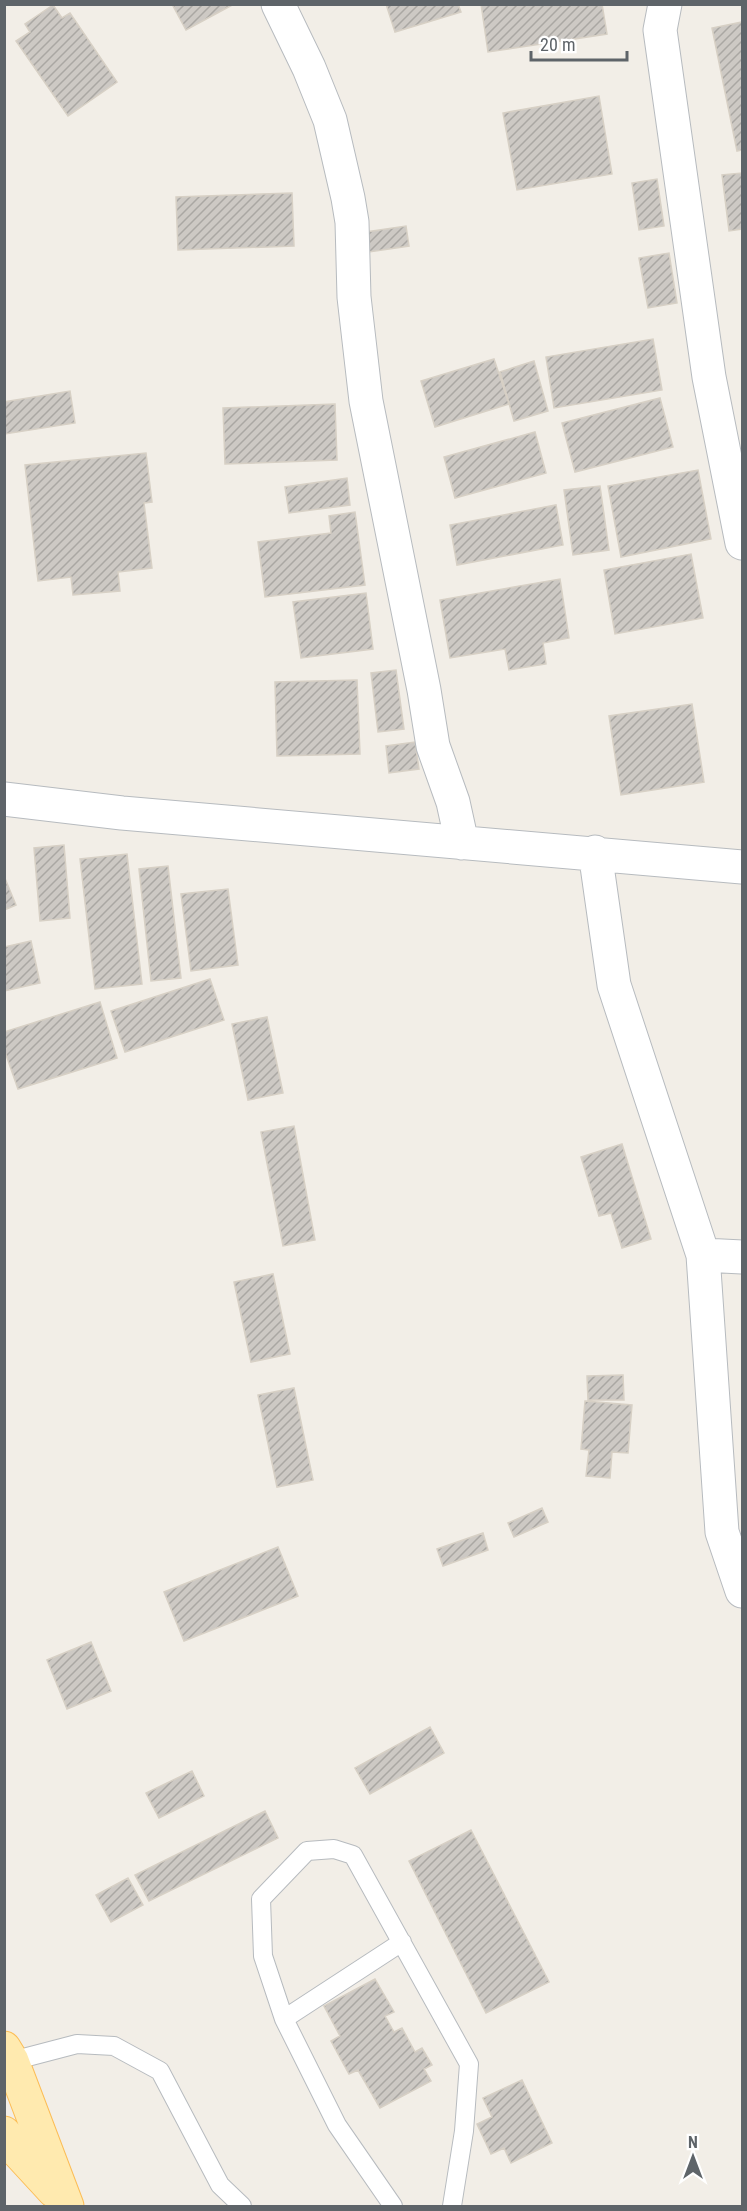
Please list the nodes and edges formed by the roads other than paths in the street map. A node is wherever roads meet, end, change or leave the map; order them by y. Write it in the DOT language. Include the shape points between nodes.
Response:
graph roads {
  1 [pos="278,4"];
  2 [pos="665,4"];
  3 [pos="742,543"];
  4 [pos="4,799"];
  5 [pos="462,843"];
  6 [pos="596,852"];
  7 [pos="742,867"];
  8 [pos="703,1255"];
  9 [pos="742,1257"];
  10 [pos="732,1527"];
  11 [pos="742,1591"];
  12 [pos="402,1942"];
  13 [pos="284,2019"];
  14 [pos="8,2054"];
  15 [pos="4,2133"];
  16 [pos="66,2205"];
  17 [pos="242,2206"];
  18 [pos="393,2206"];
  19 [pos="452,2206"];
  1 -- 5 [label="street" via="330,120 348,198 366,401 433,746 453,802"];
  2 -- 3 [label="street" via="660,30 709,377"];
  4 -- 5 [label="street"];
  5 -- 6 [label="street"];
  6 -- 7 [label="street"];
  6 -- 8 [label="street" via="614,985"];
  8 -- 9 [label="street"];
  8 -- 10 [label="street"];
  10 -- 11 [label="street"];
  12 -- 13 [label="lane"];
  12 -- 13 [label="lane" via="353,1855 334,1848 307,1851 261,1899 262,1956"];
  12 -- 19 [label="lane" via="469,2064"];
  13 -- 18 [label="lane" via="337,2125"];
  14 -- 16 [label="main road"];
  14 -- 17 [label="lane" via="77,2044 114,2046 160,2071 220,2185"];
  15 -- 16 [label="main road"];
}
